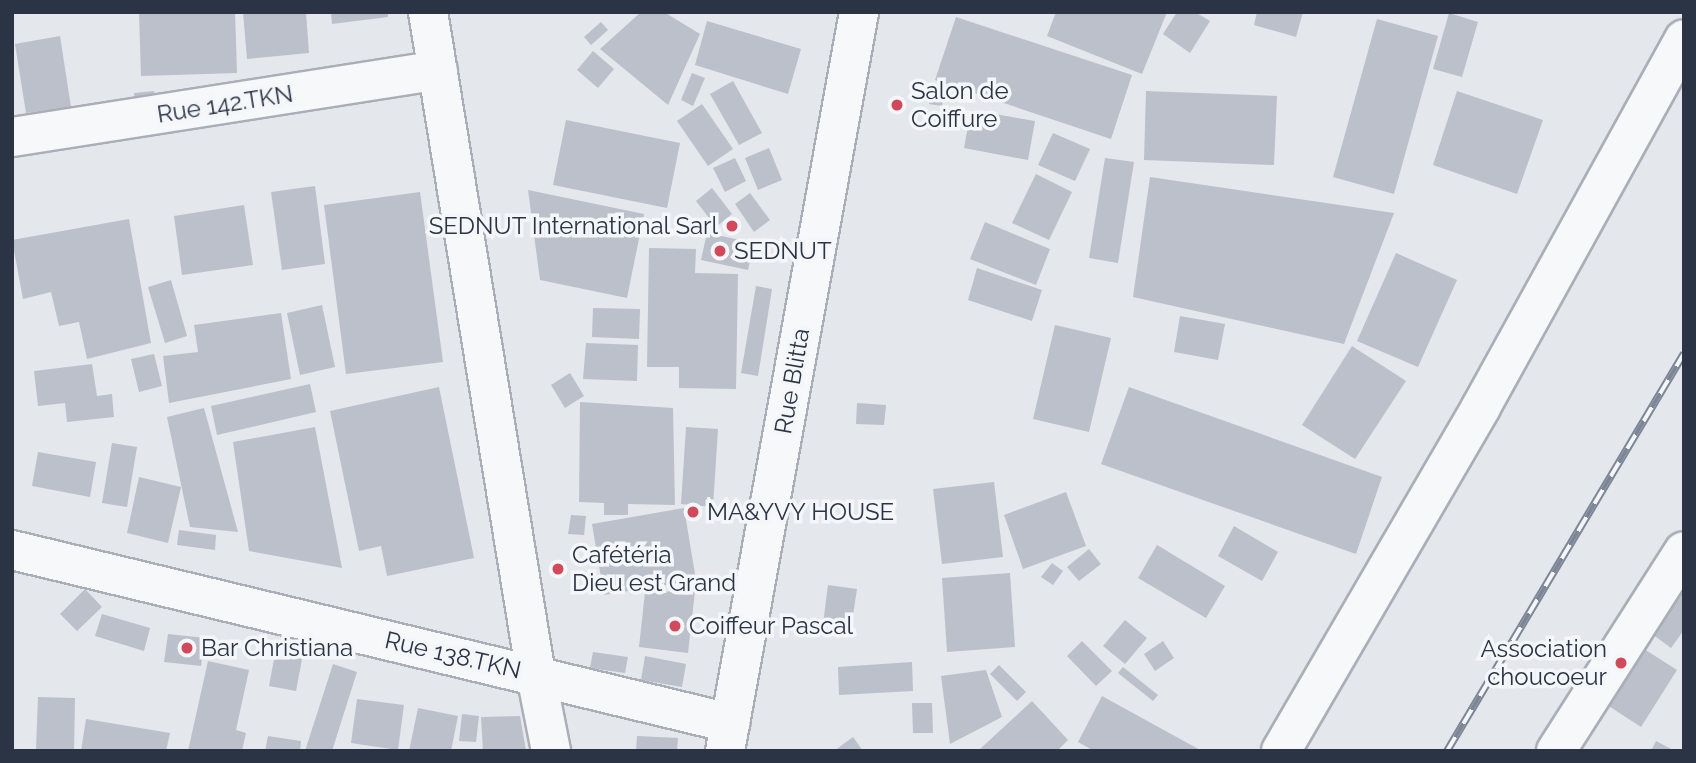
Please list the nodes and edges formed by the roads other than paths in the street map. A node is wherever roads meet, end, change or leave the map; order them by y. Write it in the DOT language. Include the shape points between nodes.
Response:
graph roads {
  1 [pos="428,12"];
  2 [pos="859,12"];
  3 [pos="1684,40"];
  4 [pos="438,70"];
  5 [pos="12,137"];
  6 [pos="12,550"];
  7 [pos="1684,551"];
  8 [pos="536,675"];
  9 [pos="727,737"];
  10 [pos="551,751"];
  11 [pos="1281,751"];
  12 [pos="1556,751"];
  1 -- 4 [label="street"];
  2 -- 9 [label="street, Rue Blitta"];
  3 -- 11 [label="street" via="1481,407"];
  4 -- 5 [label="street, Rue 142.TKN"];
  4 -- 8 [label="street"];
  6 -- 8 [label="street, Rue 138.TKN"];
  7 -- 12 [label="street"];
  8 -- 9 [label="street, Rue 138.TKN"];
  8 -- 10 [label="street"];
}
